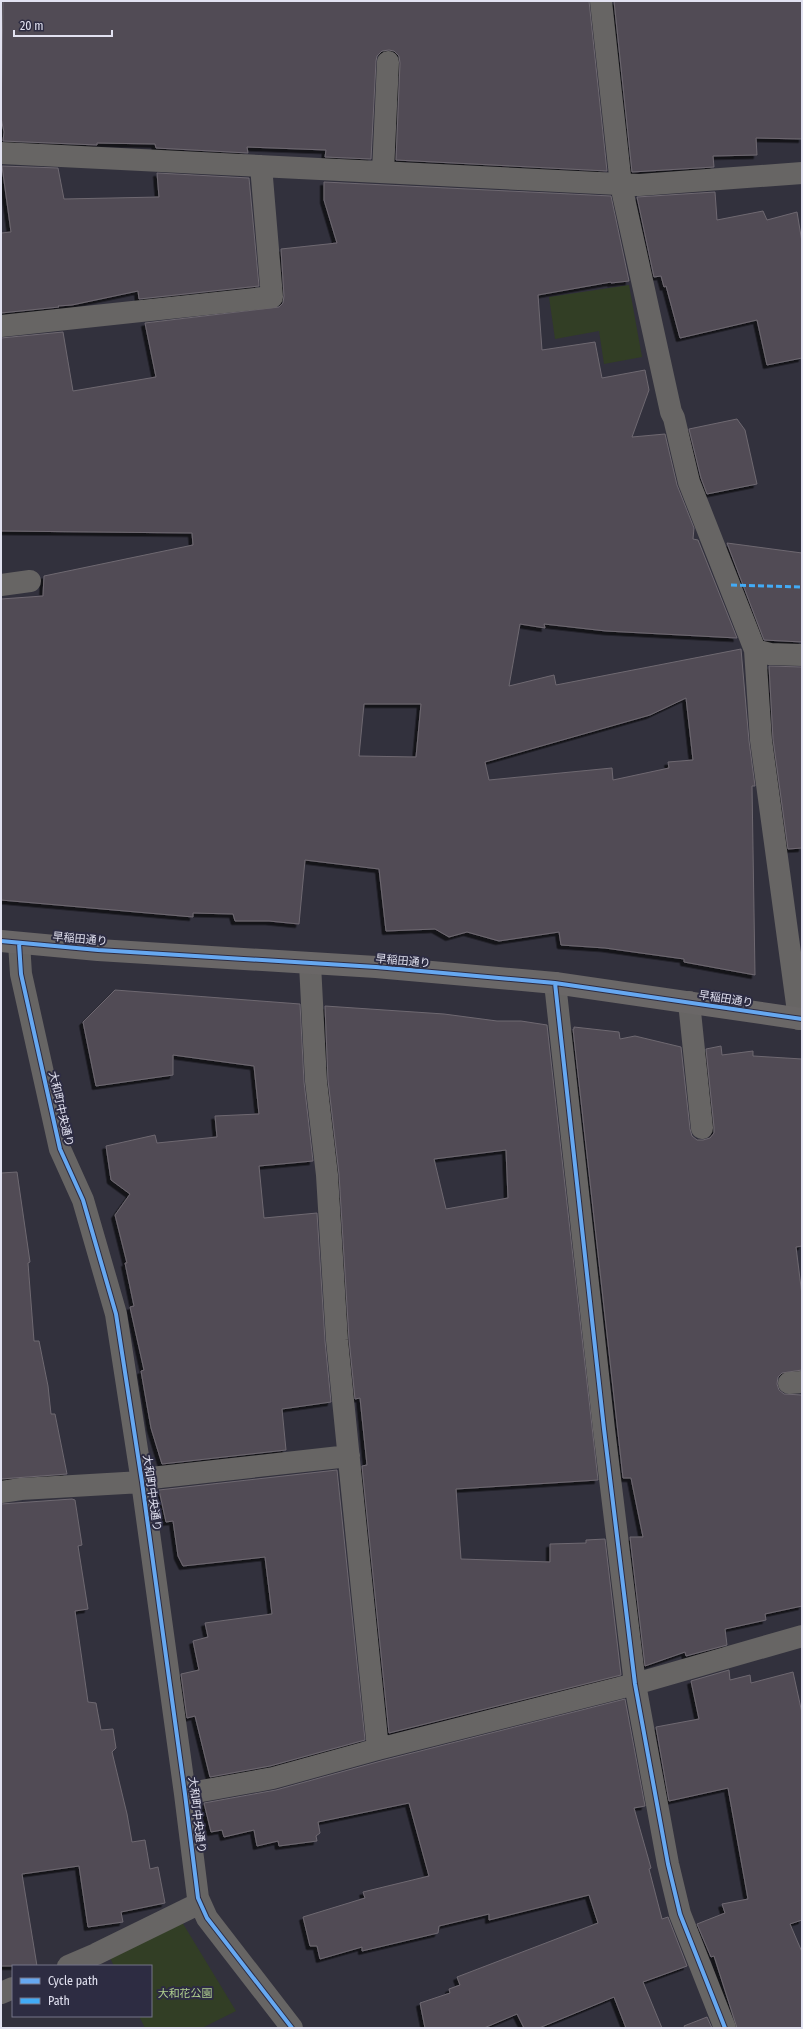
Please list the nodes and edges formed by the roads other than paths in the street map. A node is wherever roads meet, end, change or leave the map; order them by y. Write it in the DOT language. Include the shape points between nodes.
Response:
graph roads {
  1 [pos="601,1"];
  2 [pos="388,62"];
  3 [pos="1,153"];
  4 [pos="261,166"];
  5 [pos="383,172"];
  6 [pos="802,173"];
  7 [pos="621,185"];
  8 [pos="1,326"];
  9 [pos="30,581"];
  10 [pos="1,585"];
  11 [pos="755,650"];
  12 [pos="802,654"];
  13 [pos="10,942"];
  14 [pos="310,964"];
  15 [pos="555,982"];
  16 [pos="689,1002"];
  17 [pos="800,1019"];
  18 [pos="702,1128"];
  19 [pos="349,1456"];
  20 [pos="142,1480"];
  21 [pos="1,1492"];
  22 [pos="802,1636"];
  23 [pos="635,1684"];
  24 [pos="378,1749"];
  25 [pos="185,1794"];
  26 [pos="200,1903"];
  27 [pos="70,1965"];
  28 [pos="12,1988"];
  29 [pos="1,1993"];
  30 [pos="292,2028"];
  31 [pos="725,2028"];
  1 -- 7 [label="street"];
  2 -- 5 [label="street"];
  3 -- 4 [label="street"];
  4 -- 5 [label="street"];
  4 -- 8 [label="street" via="272,297"];
  5 -- 7 [label="street"];
  6 -- 7 [label="street"];
  7 -- 11 [label="street" via="689,482"];
  9 -- 10 [label="street"];
  11 -- 12 [label="street" via="770,654"];
  11 -- 17 [label="street" via="761,740"];
  13 -- 14 [label="main road, 早稲田通り"];
  13 -- 20 [label="street, 大和町中央通り" via="21,974 60,1149 83,1200 116,1314"];
  14 -- 15 [label="main road, 早稲田通り"];
  14 -- 19 [label="street" via="316,1081 327,1175 337,1340"];
  15 -- 16 [label="main road, 早稲田通り"];
  15 -- 23 [label="street"];
  16 -- 17 [label="main road, 早稲田通り"];
  16 -- 18 [label="street"];
  19 -- 20 [label="street"];
  19 -- 24 [label="street"];
  20 -- 21 [label="street"];
  20 -- 25 [label="street, 大和町中央通り"];
  22 -- 23 [label="street"];
  23 -- 24 [label="street"];
  23 -- 31 [label="street" via="668,1864 680,1914"];
  24 -- 25 [label="street" via="273,1778"];
  25 -- 26 [label="street, 大和町中央通り"];
  26 -- 27 [label="street"];
  26 -- 30 [label="street, 大和町中央通り" via="207,1918"];
  28 -- 29 [label="street"];
}
